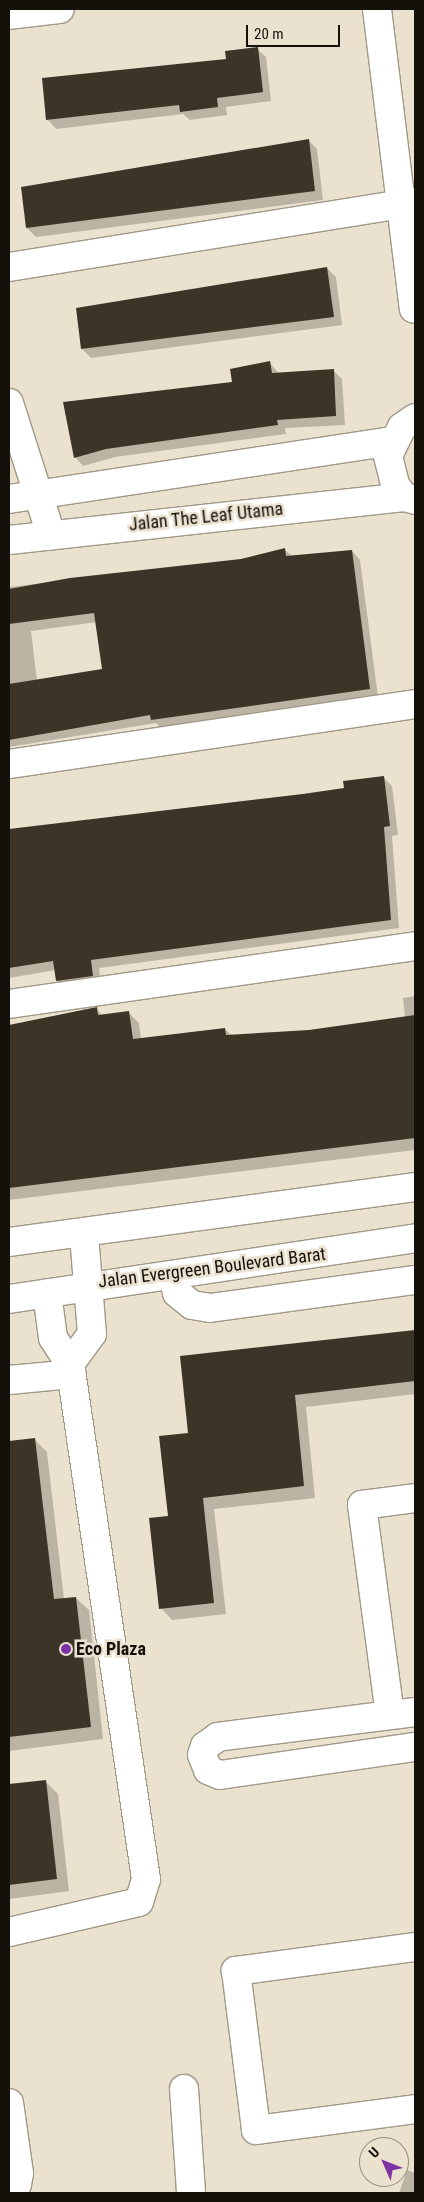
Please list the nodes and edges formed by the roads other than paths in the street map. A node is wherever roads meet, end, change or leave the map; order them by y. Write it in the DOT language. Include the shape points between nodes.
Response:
graph roads {
  1 [pos="60,9"];
  2 [pos="377,9"];
  3 [pos="9,15"];
  4 [pos="408,203"];
  5 [pos="9,267"];
  6 [pos="414,309"];
  7 [pos="9,403"];
  8 [pos="415,418"];
  9 [pos="392,442"];
  10 [pos="42,495"];
  11 [pos="410,498"];
  12 [pos="9,499"];
  13 [pos="51,535"];
  14 [pos="9,540"];
  15 [pos="415,704"];
  16 [pos="9,764"];
  17 [pos="415,946"];
  18 [pos="9,1004"];
  19 [pos="415,1187"];
  20 [pos="84,1234"];
  21 [pos="415,1238"];
  22 [pos="9,1242"];
  23 [pos="173,1275"];
  24 [pos="415,1280"];
  25 [pos="91,1284"];
  26 [pos="47,1293"];
  27 [pos="9,1299"];
  28 [pos="71,1369"];
  29 [pos="9,1380"];
  30 [pos="415,1498"];
  31 [pos="402,1714"];
  32 [pos="415,1747"];
  33 [pos="9,1932"];
  34 [pos="415,1947"];
  35 [pos="184,2089"];
  36 [pos="9,2103"];
  37 [pos="415,2109"];
  38 [pos="9,2190"];
  39 [pos="191,2193"];
  1 -- 3 [label="street"];
  2 -- 4 [label="street"];
  4 -- 5 [label="street"];
  4 -- 6 [label="street"];
  7 -- 10 [label="street"];
  8 -- 9 [label="street"];
  9 -- 10 [label="street"];
  9 -- 11 [label="street" via="390,471"];
  10 -- 12 [label="street"];
  10 -- 13 [label="street"];
  11 -- 13 [label="street, Jalan The Leaf Utama"];
  13 -- 14 [label="street, Jalan The Leaf Utama"];
  15 -- 16 [label="street"];
  17 -- 18 [label="street"];
  19 -- 20 [label="street"];
  20 -- 22 [label="street"];
  20 -- 25 [label="street"];
  21 -- 23 [label="street, Jalan Evergreen Boulevard Barat"];
  23 -- 24 [label="street" via="177,1293 192,1305 210,1308"];
  23 -- 25 [label="street, Jalan Evergreen Boulevard Barat"];
  25 -- 26 [label="street, Jalan Evergreen Boulevard Barat"];
  25 -- 28 [label="street" via="92,1334"];
  26 -- 27 [label="street, Jalan Evergreen Boulevard Barat"];
  26 -- 28 [label="street" via="53,1338"];
  28 -- 29 [label="street"];
  28 -- 33 [label="street" via="146,1864 145,1889 139,1902 121,1908"];
  30 -- 31 [label="street" via="362,1505"];
  31 -- 32 [label="street" via="218,1736 205,1746 202,1755 208,1770 220,1775"];
  34 -- 37 [label="street" via="236,1970 256,2130"];
  35 -- 39 [label="street"];
  36 -- 38 [label="street" via="19,2173 17,2184"];
}
